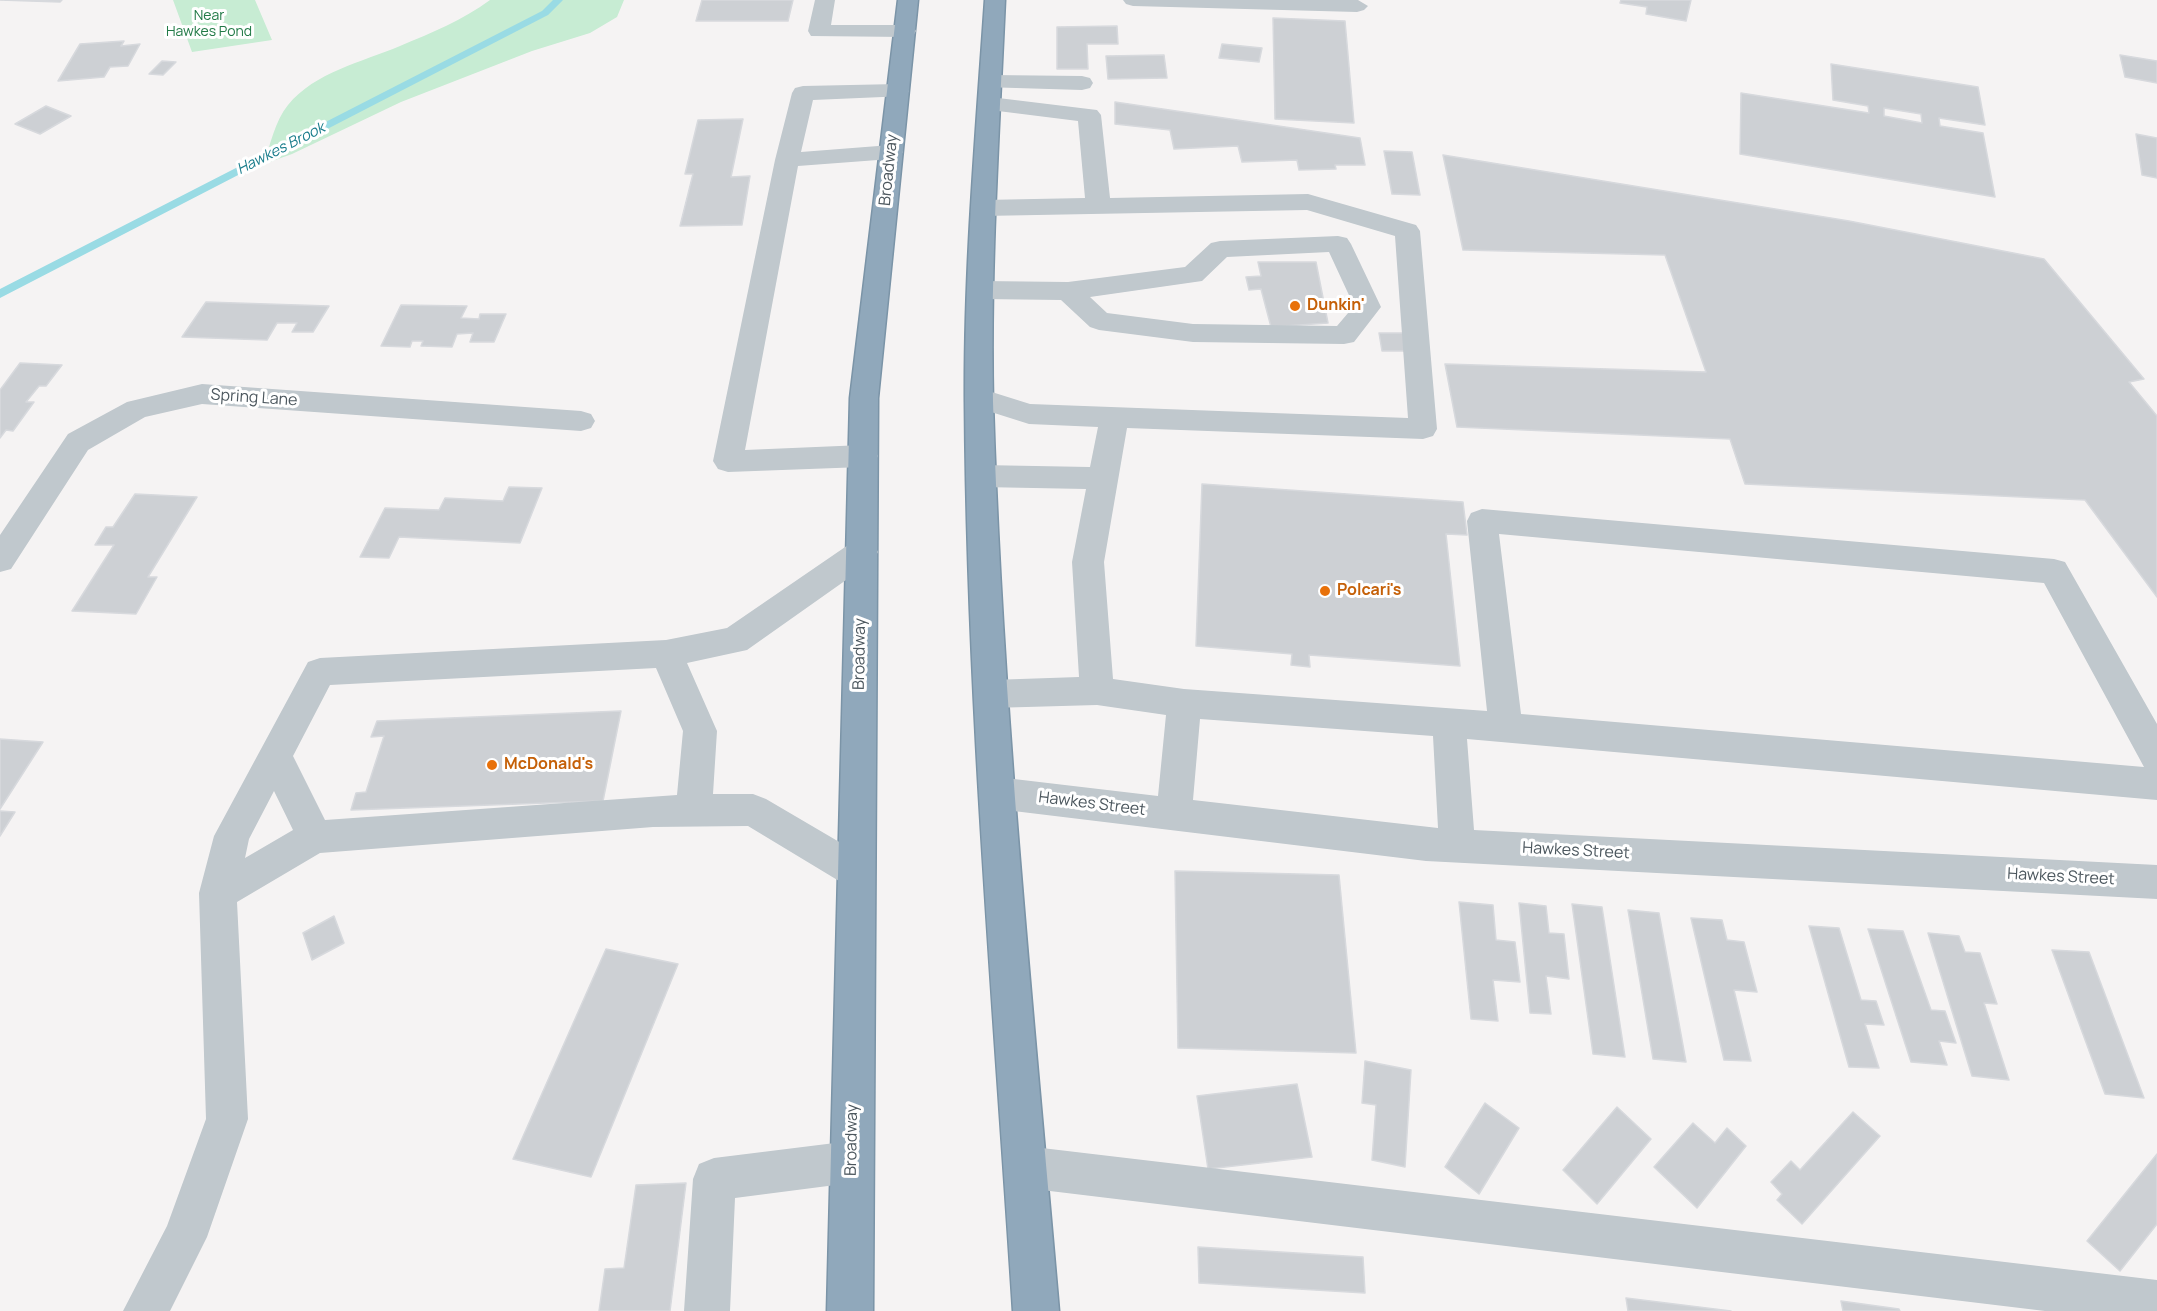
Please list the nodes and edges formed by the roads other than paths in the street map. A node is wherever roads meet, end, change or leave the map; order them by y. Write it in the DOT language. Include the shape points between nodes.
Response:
graph roads {
  1 [pos="825,0"];
  2 [pos="995,0"];
  3 [pos="1133,0"];
  4 [pos="1357,6"];
  5 [pos="907,16"];
  6 [pos="1082,83"];
  7 [pos="898,91"];
  8 [pos="990,93"];
  9 [pos="891,152"];
  10 [pos="787,160"];
  11 [pos="1098,204"];
  12 [pos="983,208"];
  13 [pos="982,290"];
  14 [pos="1068,291"];
  15 [pos="979,399"];
  16 [pos="1114,418"];
  17 [pos="581,422"];
  18 [pos="863,456"];
  19 [pos="981,476"];
  20 [pos="1104,478"];
  21 [pos="862,552"];
  22 [pos="0,560"];
  23 [pos="666,654"];
  24 [pos="1096,692"];
  25 [pos="991,693"];
  26 [pos="1184,703"];
  27 [pos="1449,723"];
  28 [pos="1506,728"];
  29 [pos="275,756"];
  30 [pos="2157,757"];
  31 [pos="2157,784"];
  32 [pos="997,793"];
  33 [pos="694,811"];
  34 [pos="1174,814"];
  35 [pos="315,837"];
  36 [pos="1458,845"];
  37 [pos="857,872"];
  38 [pos="2157,882"];
  39 [pos="218,893"];
  40 [pos="851,1162"];
  41 [pos="1025,1167"];
  42 [pos="2157,1302"];
  43 [pos="146,1311"];
  44 [pos="707,1311"];
  45 [pos="850,1311"];
  46 [pos="1036,1311"];
  1 -- 5 [label="street" via="819,31"];
  2 -- 8 [label="highway"];
  3 -- 4 [label="street"];
  5 -- 7 [label="highway, Broadway"];
  6 -- 8 [label="street"];
  7 -- 9 [label="highway, Broadway"];
  7 -- 10 [label="street" via="803,93"];
  8 -- 11 [label="street" via="1089,115"];
  8 -- 12 [label="highway"];
  9 -- 10 [label="street"];
  9 -- 18 [label="highway, Broadway" via="864,398"];
  10 -- 18 [label="street" via="728,461"];
  11 -- 12 [label="street"];
  11 -- 16 [label="street" via="1308,202 1407,231 1423,429"];
  12 -- 13 [label="highway"];
  13 -- 14 [label="street"];
  13 -- 15 [label="highway"];
  14 -- 14 [label="street" via="1193,275 1220,249 1338,244 1368,307 1344,334 1193,333 1099,321"];
  15 -- 16 [label="street" via="1029,414"];
  15 -- 19 [label="highway"];
  16 -- 20 [label="street"];
  17 -- 22 [label="street, Spring Lane" via="191,396 137,409 78,442"];
  18 -- 21 [label="highway, Broadway"];
  19 -- 20 [label="street"];
  19 -- 25 [label="highway"];
  20 -- 24 [label="street" via="1088,562"];
  21 -- 23 [label="street" via="735,640"];
  21 -- 37 [label="highway, Broadway"];
  23 -- 29 [label="street" via="320,672"];
  23 -- 33 [label="street" via="700,731"];
  24 -- 25 [label="street"];
  24 -- 26 [label="street"];
  25 -- 32 [label="highway"];
  26 -- 27 [label="street"];
  26 -- 34 [label="street"];
  27 -- 28 [label="street"];
  27 -- 36 [label="street"];
  28 -- 30 [label="street" via="1482,521 2054,571"];
  28 -- 31 [label="street"];
  29 -- 35 [label="street"];
  29 -- 39 [label="street" via="232,836"];
  32 -- 34 [label="street, Hawkes Street"];
  32 -- 41 [label="highway"];
  33 -- 35 [label="street"];
  33 -- 37 [label="street" via="753,810"];
  34 -- 36 [label="street, Hawkes Street"];
  35 -- 39 [label="street"];
  36 -- 38 [label="street, Hawkes Street"];
  37 -- 40 [label="highway, Broadway"];
  39 -- 43 [label="street" via="227,1119 185,1237"];
  40 -- 44 [label="street" via="714,1179"];
  40 -- 45 [label="highway, Broadway"];
  41 -- 42 [label="street"];
  41 -- 46 [label="highway"];
}
